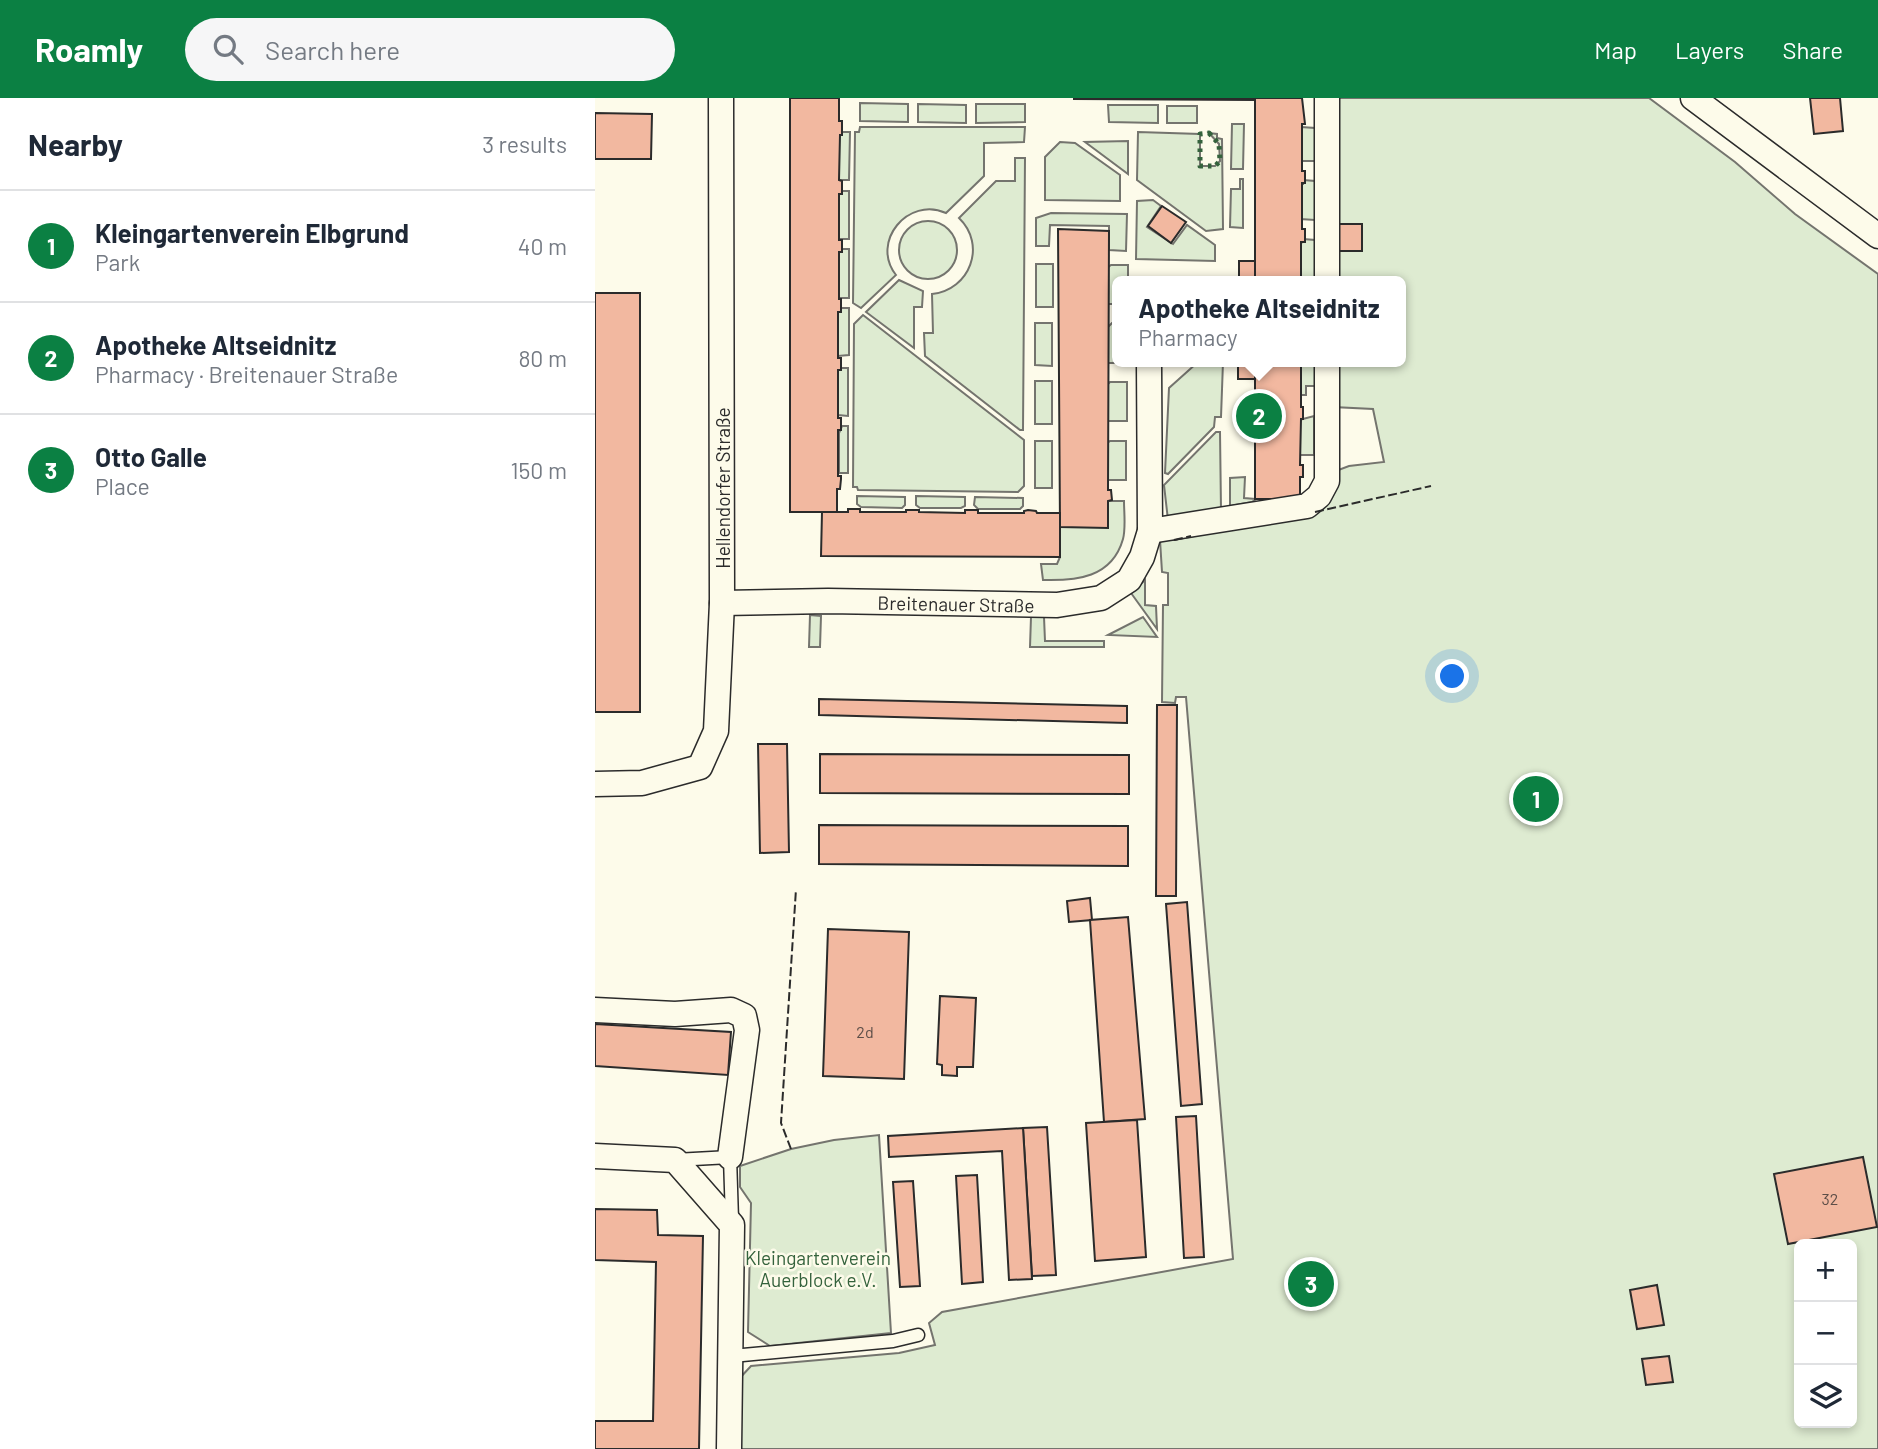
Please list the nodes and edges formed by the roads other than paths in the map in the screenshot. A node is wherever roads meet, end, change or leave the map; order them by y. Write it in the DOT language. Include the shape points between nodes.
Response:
graph roads {
  1 [pos="721,98"];
  2 [pos="1327,98"];
  3 [pos="1693,98"];
  4 [pos="1878,236"];
  5 [pos="1327,276"];
  6 [pos="1327,367"];
  7 [pos="1149,370"];
  8 [pos="1150,531"];
  9 [pos="722,603"];
  10 [pos="595,784"];
  11 [pos="595,1010"];
  12 [pos="595,1157"];
  13 [pos="730,1157"];
  14 [pos="675,1160"];
  15 [pos="733,1225"];
  16 [pos="918,1335"];
  17 [pos="731,1356"];
  18 [pos="729,1449"];
  1 -- 9 [label="street, Hellendorfer Straße"];
  2 -- 5 [label="street"];
  3 -- 4 [label="street"];
  6 -- 8 [label="street" via="1327,481 1319,496 1307,506"];
  7 -- 8 [label="street, Breitenauer Straße"];
  8 -- 9 [label="street, Breitenauer Straße" via="1129,580 1101,598 1057,605"];
  9 -- 10 [label="street, Hellendorfer Straße" via="716,731 700,767 642,783"];
  11 -- 13 [label="street" via="675,1014 731,1010 744,1016 747,1030"];
  12 -- 14 [label="street"];
  13 -- 14 [label="lane"];
  13 -- 15 [label="lane"];
  14 -- 15 [label="street"];
  15 -- 17 [label="street"];
  16 -- 17 [label="lane"];
  17 -- 18 [label="street"];
}
